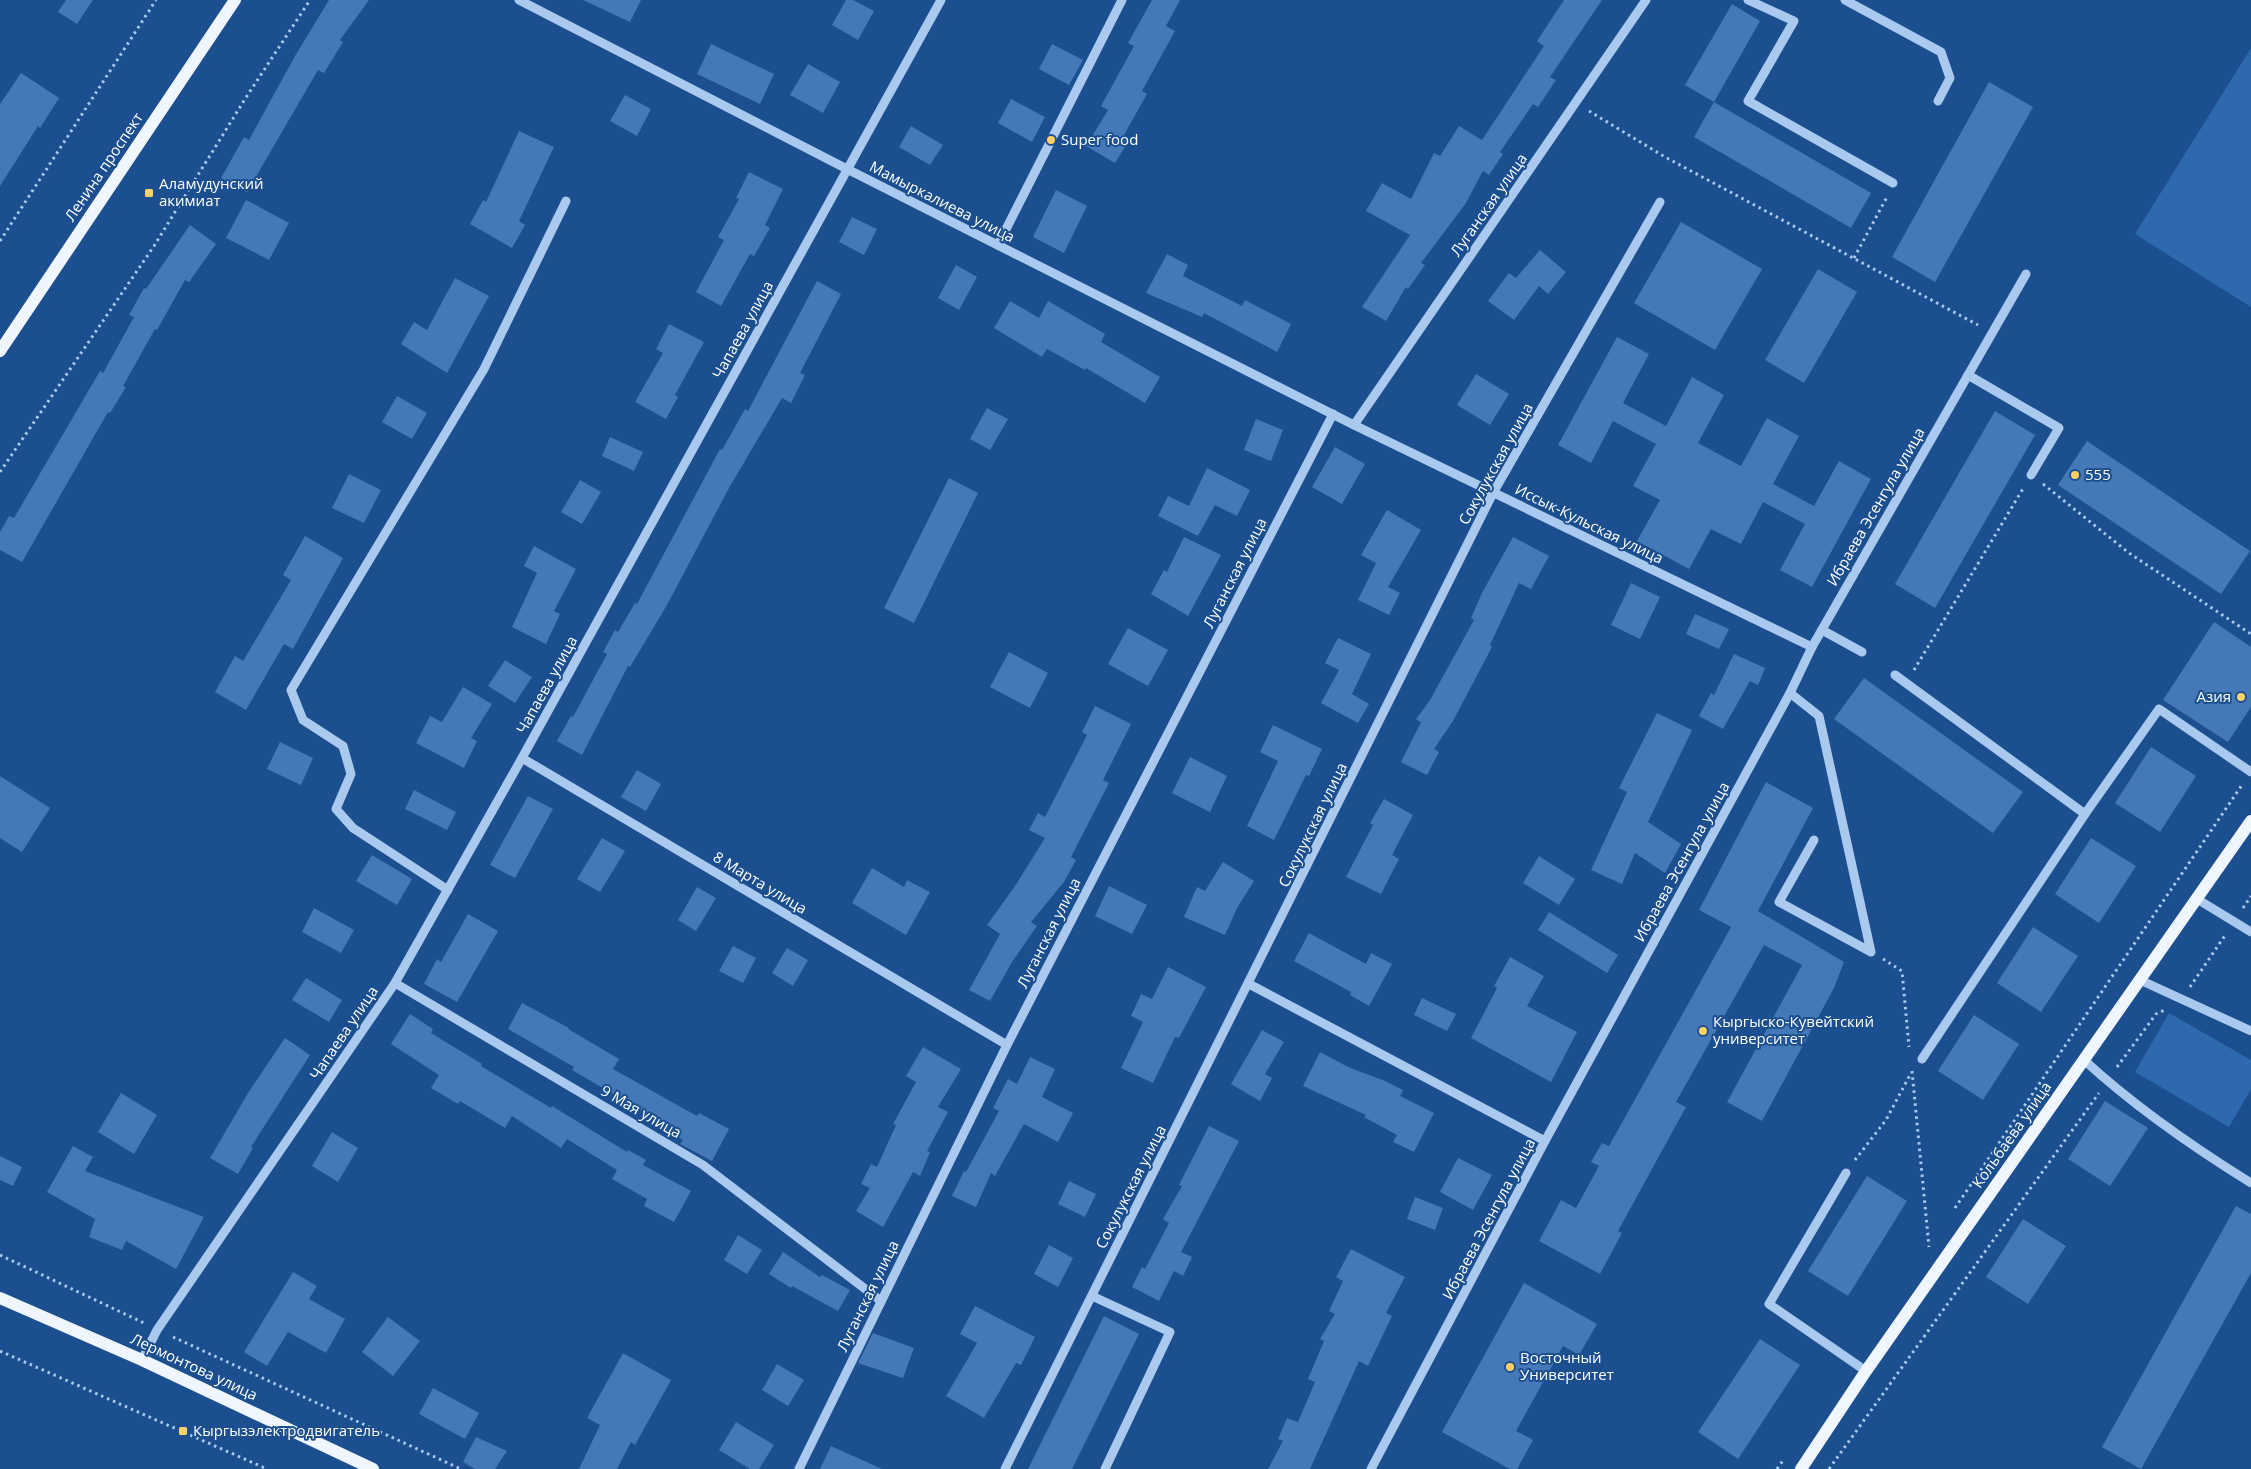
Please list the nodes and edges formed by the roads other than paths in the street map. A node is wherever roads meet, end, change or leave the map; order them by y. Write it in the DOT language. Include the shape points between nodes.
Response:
graph roads {
  1 [pos="236,0"];
  2 [pos="520,0"];
  3 [pos="941,0"];
  4 [pos="1122,0"];
  5 [pos="1646,0"];
  6 [pos="1748,0"];
  7 [pos="1844,0"];
  8 [pos="1938,101"];
  9 [pos="847,170"];
  10 [pos="1893,183"];
  11 [pos="566,201"];
  12 [pos="1660,202"];
  13 [pos="998,245"];
  14 [pos="2026,274"];
  15 [pos="0,351"];
  16 [pos="1968,375"];
  17 [pos="1333,414"];
  18 [pos="1354,426"];
  19 [pos="2031,475"];
  20 [pos="1494,493"];
  21 [pos="1822,630"];
  22 [pos="1812,647"];
  23 [pos="1862,652"];
  24 [pos="1895,675"];
  25 [pos="1790,693"];
  26 [pos="522,758"];
  27 [pos="2251,772"];
  28 [pos="2085,814"];
  29 [pos="2251,821"];
  30 [pos="1814,840"];
  31 [pos="448,890"];
  32 [pos="2197,899"];
  33 [pos="2251,932"];
  34 [pos="2140,980"];
  35 [pos="395,983"];
  36 [pos="1249,984"];
  37 [pos="2251,1031"];
  38 [pos="1007,1045"];
  39 [pos="1922,1058"];
  40 [pos="2084,1060"];
  41 [pos="1545,1141"];
  42 [pos="1846,1173"];
  43 [pos="2251,1183"];
  44 [pos="1092,1296"];
  45 [pos="0,1298"];
  46 [pos="881,1301"];
  47 [pos="142,1360"];
  48 [pos="1866,1371"];
  49 [pos="373,1469"];
  50 [pos="798,1469"];
  51 [pos="1005,1469"];
  52 [pos="1105,1469"];
  53 [pos="1371,1469"];
  54 [pos="1802,1469"];
  1 -- 15 [label="main road, Ленина проспект"];
  2 -- 9 [label="street, Мамыркалиева улица"];
  3 -- 9 [label="street, Чапаева улица"];
  4 -- 13 [label="street"];
  5 -- 18 [label="street, Луганская улица"];
  6 -- 10 [label="street" via="1794,21 1748,101"];
  7 -- 8 [label="street" via="1941,52 1950,78"];
  9 -- 13 [label="street, Мамыркалиева улица"];
  9 -- 26 [label="street, Чапаева улица"];
  11 -- 31 [label="street" via="484,368 291,690 303,720 343,746 351,774 336,808 353,828"];
  12 -- 20 [label="street, Сокулукская улица"];
  13 -- 17 [label="street, Мамыркалиева улица"];
  14 -- 16 [label="street, Ибраева Эсенгула улица"];
  16 -- 19 [label="street" via="2059,428"];
  16 -- 21 [label="street, Ибраева Эсенгула улица"];
  17 -- 18 [label="street, Мамыркалиева улица"];
  17 -- 38 [label="street, Луганская улица"];
  18 -- 20 [label="street, Иссык-Кульская улица"];
  20 -- 22 [label="street, Иссык-Кульская улица"];
  20 -- 36 [label="street, Сокулукская улица"];
  21 -- 22 [label="street, Ибраева Эсенгула улица"];
  21 -- 23 [label="street"];
  22 -- 25 [label="street, Ибраева Эсенгула улица"];
  24 -- 28 [label="street"];
  25 -- 30 [label="street" via="1819,716 1871,952 1778,902"];
  25 -- 41 [label="street, Ибраева Эсенгула улица"];
  26 -- 31 [label="street, Чапаева улица"];
  26 -- 38 [label="street, 8 Марта улица"];
  27 -- 28 [label="street" via="2159,709"];
  28 -- 39 [label="street"];
  29 -- 32 [label="main road, Кольбаева улица"];
  31 -- 35 [label="street, Чапаева улица"];
  32 -- 33 [label="street"];
  32 -- 34 [label="main road, Кольбаева улица"];
  34 -- 37 [label="street"];
  34 -- 40 [label="main road, Кольбаева улица"];
  35 -- 46 [label="street, 9 Мая улица" via="703,1165"];
  35 -- 47 [label="street, Чапаева улица" via="158,1330"];
  36 -- 41 [label="street"];
  36 -- 44 [label="street, Сокулукская улица"];
  38 -- 46 [label="street, Луганская улица"];
  40 -- 43 [label="street" via="2107,1081"];
  40 -- 48 [label="main road, Кольбаева улица"];
  41 -- 53 [label="street, Ибраева Эсенгула улица"];
  42 -- 48 [label="street" via="1769,1304"];
  44 -- 51 [label="street, Сокулукская улица"];
  44 -- 52 [label="street" via="1170,1332"];
  45 -- 47 [label="main road, Лермонтова улица"];
  46 -- 50 [label="street, Луганская улица"];
  47 -- 49 [label="main road, Лермонтова улица"];
  48 -- 54 [label="main road, Кольбаева улица"];
}
